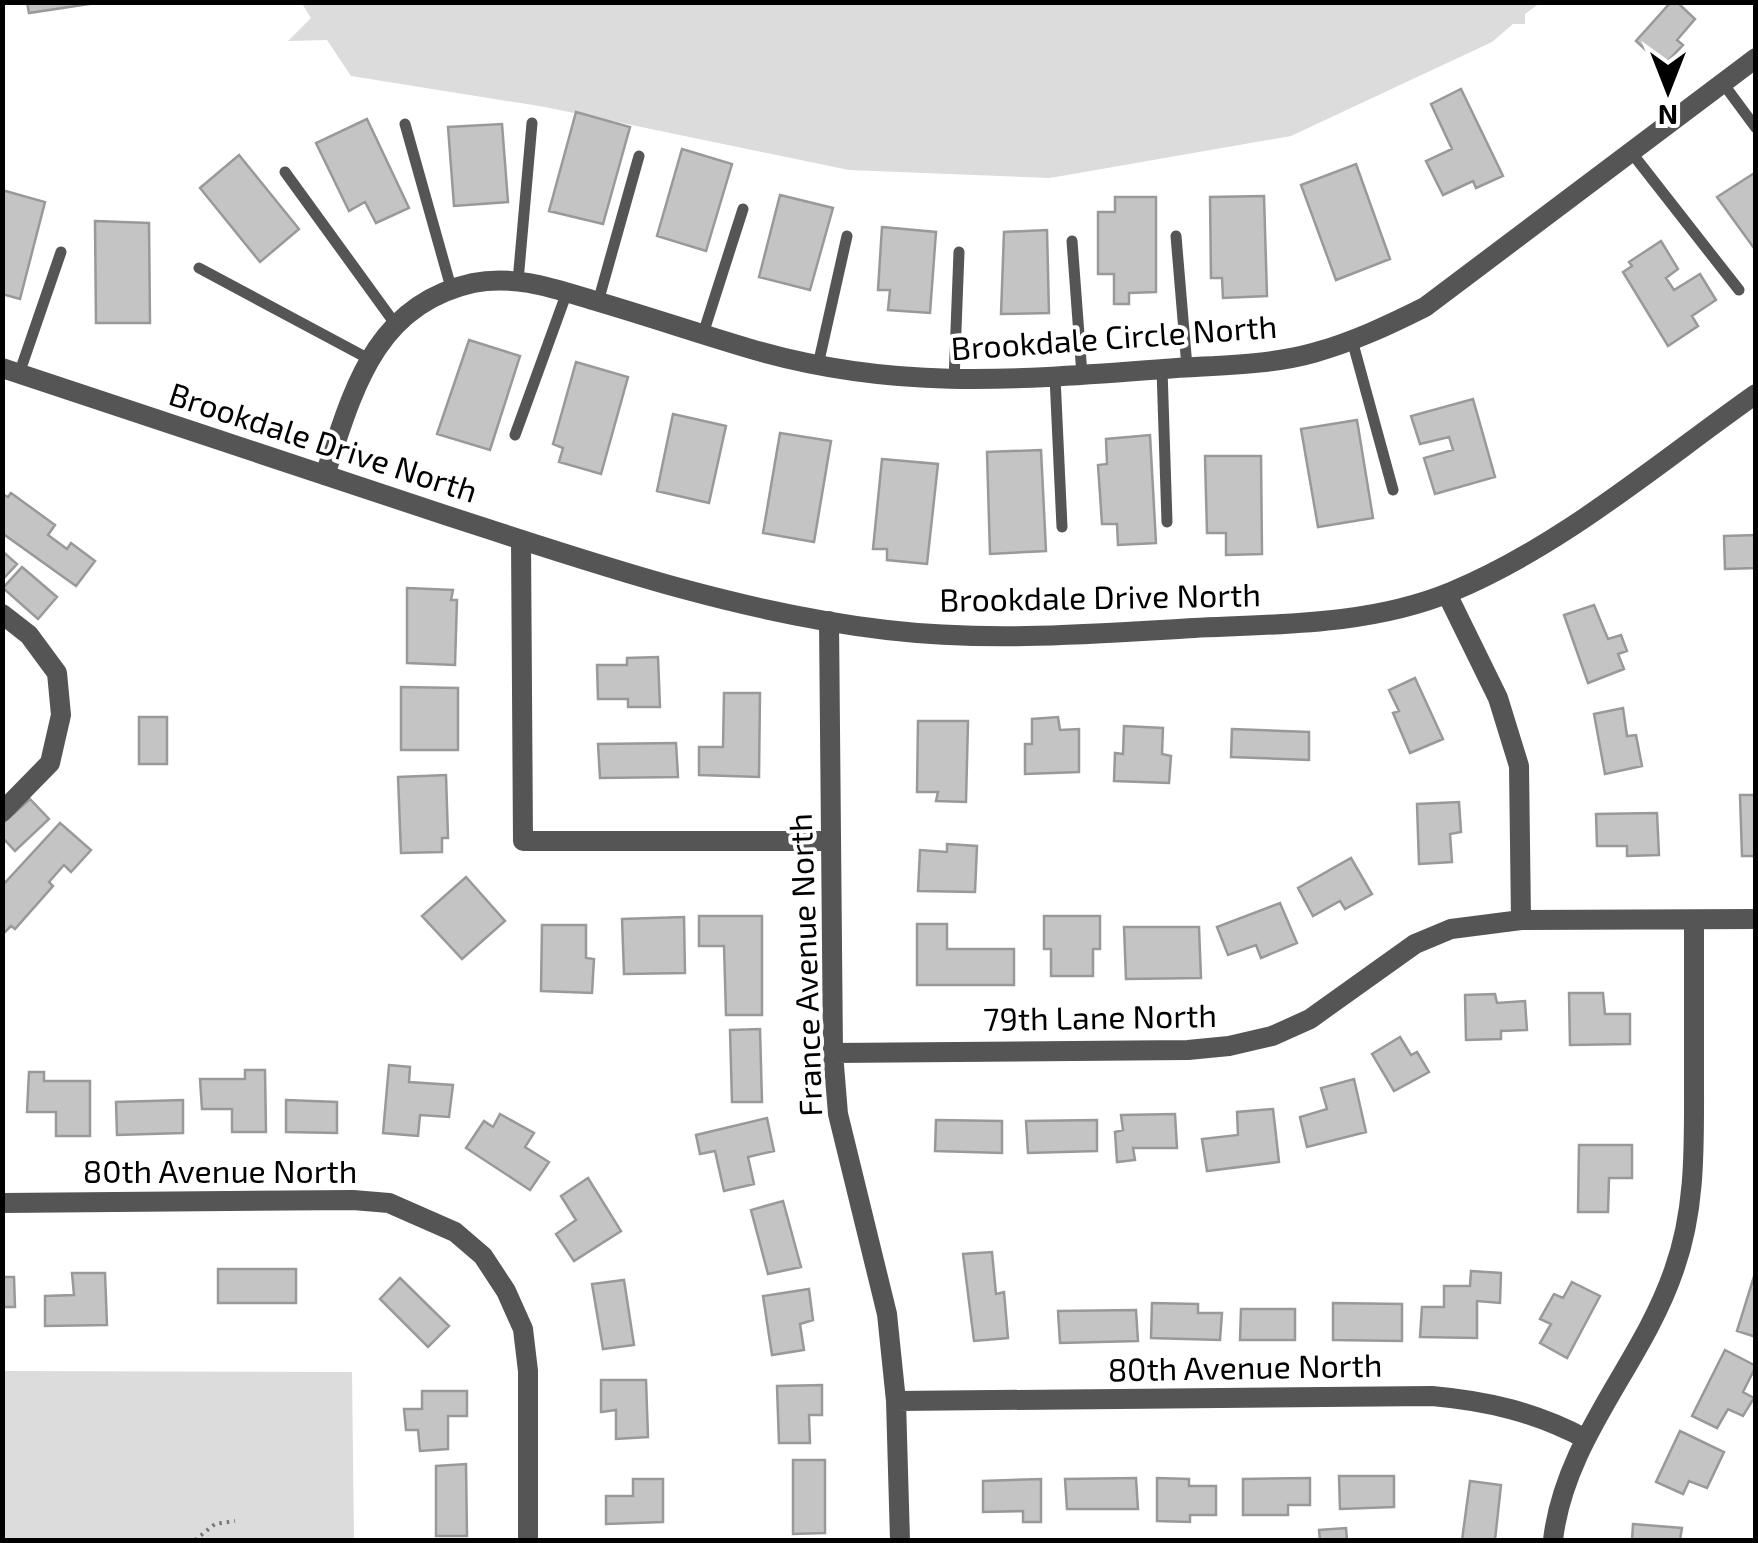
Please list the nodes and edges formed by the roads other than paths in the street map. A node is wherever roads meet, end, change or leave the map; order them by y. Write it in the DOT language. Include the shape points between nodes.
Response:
graph roads {
  1 [pos="1756,58"];
  2 [pos="1722,82"];
  3 [pos="532,123"];
  4 [pos="405,124"];
  5 [pos="1756,128"];
  6 [pos="1631,152"];
  7 [pos="639,156"];
  8 [pos="284,172"];
  9 [pos="743,209"];
  10 [pos="848,236"];
  11 [pos="1176,236"];
  12 [pos="1072,241"];
  13 [pos="61,252"];
  14 [pos="959,252"];
  15 [pos="199,268"];
  16 [pos="518,281"];
  17 [pos="452,290"];
  18 [pos="1739,290"];
  19 [pos="568,292"];
  20 [pos="598,302"];
  21 [pos="396,326"];
  22 [pos="703,334"];
  23 [pos="1352,340"];
  24 [pos="369,359"];
  25 [pos="818,365"];
  26 [pos="1187,367"];
  27 [pos="1162,369"];
  28 [pos="11,371"];
  29 [pos="1082,375"];
  30 [pos="1055,377"];
  31 [pos="954,381"];
  32 [pos="1756,394"];
  33 [pos="515,435"];
  34 [pos="325,475"];
  35 [pos="1393,490"];
  36 [pos="1167,522"];
  37 [pos="1062,527"];
  38 [pos="522,540"];
  39 [pos="1446,594"];
  40 [pos="2,614"];
  41 [pos="829,621"];
  42 [pos="2,812"];
  43 [pos="831,842"];
  44 [pos="1756,919"];
  45 [pos="1521,920"];
  46 [pos="1694,920"];
  47 [pos="833,1053"];
  48 [pos="2,1203"];
  49 [pos="896,1401"];
  50 [pos="1586,1439"];
  51 [pos="528,1540"];
  52 [pos="900,1540"];
  53 [pos="1554,1540"];
  1 -- 2 [label="street, Brookdale Circle North"];
  2 -- 5 [label="lane"];
  2 -- 6 [label="street, Brookdale Circle North"];
  3 -- 16 [label="lane"];
  4 -- 17 [label="lane"];
  6 -- 18 [label="lane"];
  6 -- 23 [label="street, Brookdale Circle North" via="1425,307"];
  7 -- 20 [label="lane"];
  8 -- 21 [label="lane"];
  9 -- 22 [label="lane"];
  10 -- 25 [label="lane"];
  11 -- 26 [label="lane"];
  12 -- 29 [label="lane"];
  13 -- 28 [label="lane"];
  14 -- 31 [label="lane"];
  15 -- 24 [label="lane"];
  16 -- 17 [label="street, Brookdale Circle North"];
  16 -- 19 [label="street, Brookdale Circle North"];
  17 -- 21 [label="street, Brookdale Circle North"];
  19 -- 20 [label="street, Brookdale Circle North"];
  19 -- 33 [label="lane"];
  20 -- 22 [label="street, Brookdale Circle North"];
  21 -- 24 [label="street, Brookdale Circle North"];
  22 -- 25 [label="street, Brookdale Circle North"];
  23 -- 26 [label="street, Brookdale Circle North" via="1310,354"];
  23 -- 35 [label="lane"];
  24 -- 34 [label="street, Brookdale Circle North"];
  25 -- 31 [label="street, Brookdale Circle North"];
  26 -- 27 [label="street, Brookdale Circle North"];
  27 -- 29 [label="street, Brookdale Circle North"];
  27 -- 36 [label="lane"];
  28 -- 34 [label="street, Brookdale Drive North"];
  29 -- 30 [label="street, Brookdale Circle North"];
  30 -- 31 [label="street, Brookdale Circle North"];
  30 -- 37 [label="lane"];
  32 -- 39 [label="street, Brookdale Drive North" via="1560,534"];
  34 -- 38 [label="street, Brookdale Drive North"];
  38 -- 41 [label="street, Brookdale Drive North" via="731,603"];
  38 -- 43 [label="street" via="524,842"];
  39 -- 41 [label="street, Brookdale Drive North" via="1327,621 1045,636 966,636"];
  39 -- 45 [label="street" via="1498,698 1520,766"];
  40 -- 42 [label="street" via="57,673 61,715 50,763"];
  41 -- 43 [label="street, France Avenue North"];
  43 -- 47 [label="street, France Avenue North"];
  44 -- 46 [label="street, 79th Lane North"];
  45 -- 46 [label="street, 79th Lane North"];
  45 -- 47 [label="street, 79th Lane North" via="1451,929 1415,944 1310,1020 1229,1046"];
  46 -- 50 [label="street" via="1690,1209 1652,1326"];
  47 -- 49 [label="street, France Avenue North" via="838,1114 887,1314"];
  48 -- 51 [label="street, 80th Avenue North" via="389,1203 455,1232 483,1256 524,1329"];
  49 -- 50 [label="street, 80th Avenue North" via="1432,1396 1513,1407"];
  49 -- 52 [label="street, France Avenue North"];
  50 -- 53 [label="street" via="1566,1482"];
}
